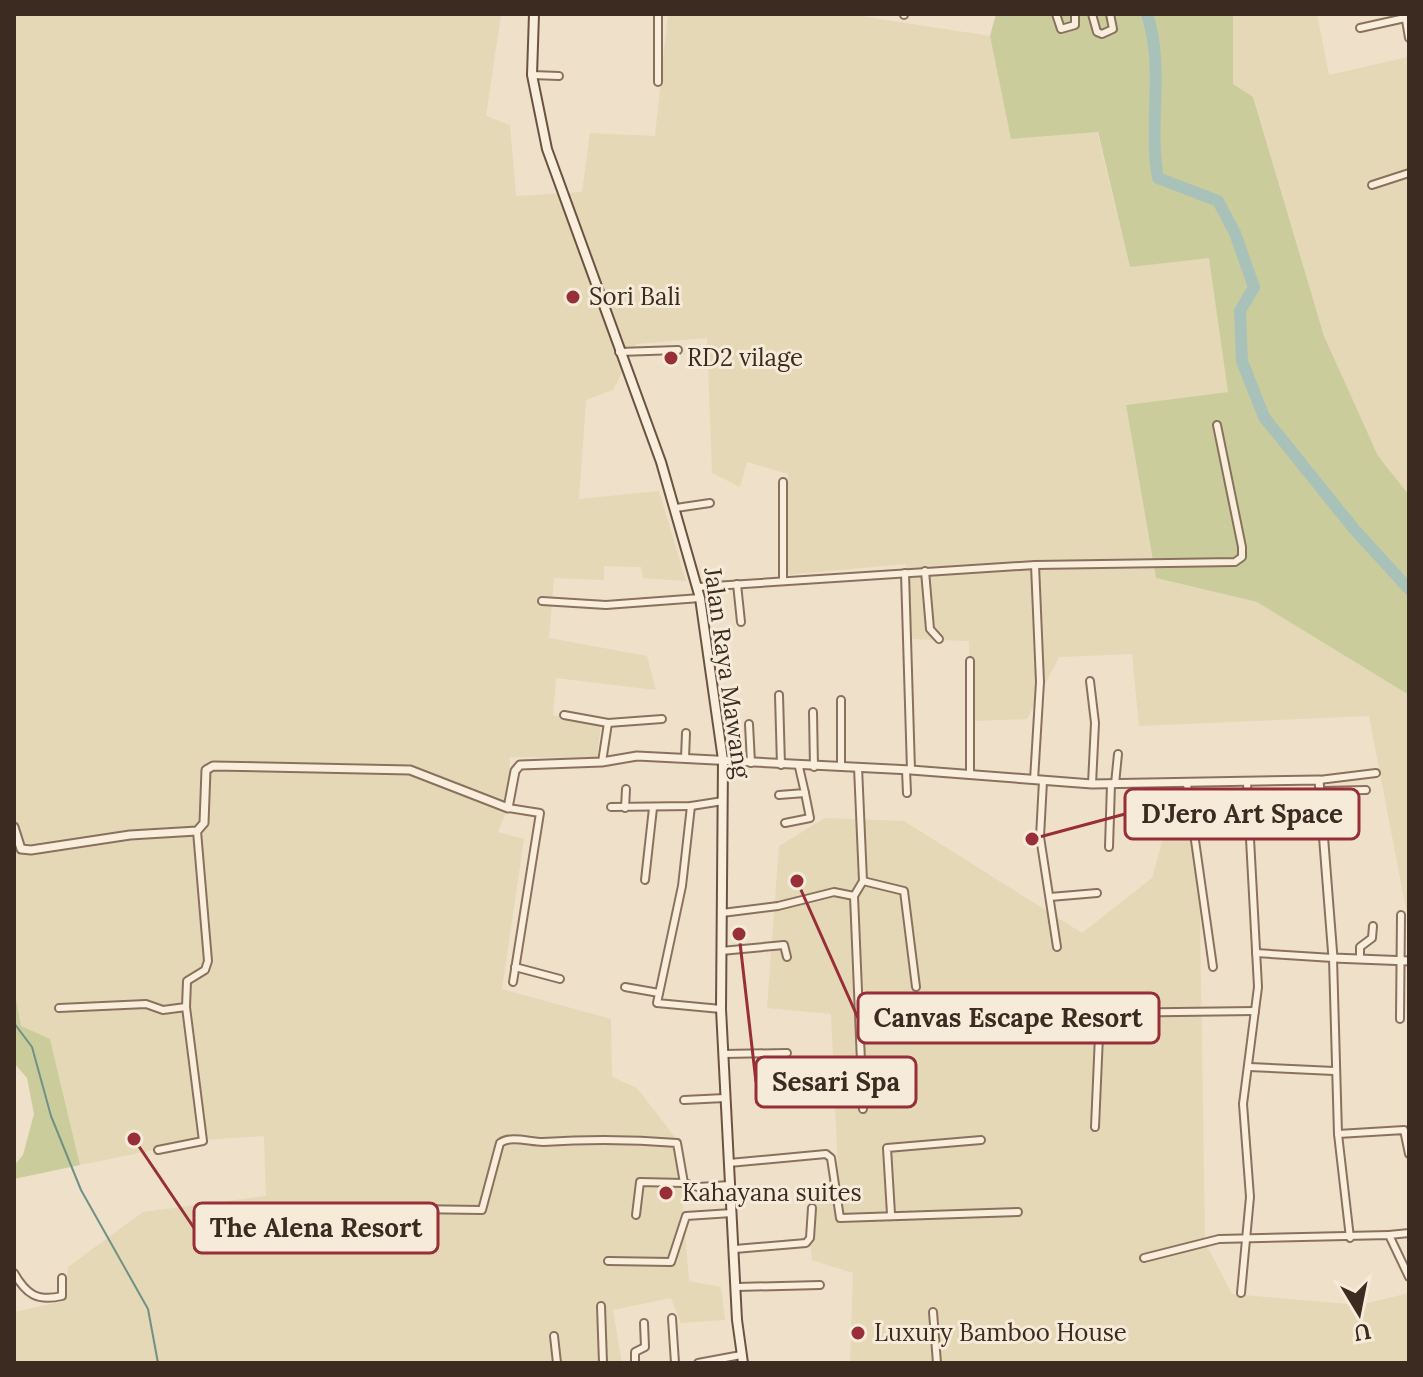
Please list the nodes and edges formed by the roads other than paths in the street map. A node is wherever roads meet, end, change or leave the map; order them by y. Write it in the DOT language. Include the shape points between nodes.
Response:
graph roads {
  1 [pos="534,14"];
  2 [pos="658,14"];
  3 [pos="1056,14"];
  4 [pos="1075,14"];
  5 [pos="1092,14"];
  6 [pos="1110,14"];
  7 [pos="1405,16"];
  8 [pos="1360,28"];
  9 [pos="1409,38"];
  10 [pos="532,75"];
  11 [pos="559,76"];
  12 [pos="658,82"];
  13 [pos="1409,173"];
  14 [pos="1372,185"];
  15 [pos="678,350"];
  16 [pos="619,352"];
  17 [pos="1217,425"];
  18 [pos="783,482"];
  19 [pos="710,503"];
  20 [pos="676,508"];
  21 [pos="1035,565"];
  22 [pos="925,571"];
  23 [pos="905,573"];
  24 [pos="783,580"];
  25 [pos="737,584"];
  26 [pos="698,587"];
  27 [pos="700,598"];
  28 [pos="542,601"];
  29 [pos="741,622"];
  30 [pos="939,639"];
  31 [pos="970,661"];
  32 [pos="1090,681"];
  33 [pos="779,695"];
  34 [pos="841,700"];
  35 [pos="813,712"];
  36 [pos="564,715"];
  37 [pos="662,719"];
  38 [pos="608,723"];
  39 [pos="749,724"];
  40 [pos="686,733"];
  41 [pos="1118,754"];
  42 [pos="685,758"];
  43 [pos="723,760"];
  44 [pos="602,762"];
  45 [pos="751,763"];
  46 [pos="781,765"];
  47 [pos="841,766"];
  48 [pos="799,767"];
  49 [pos="814,767"];
  50 [pos="858,767"];
  51 [pos="909,770"];
  52 [pos="1376,773"];
  53 [pos="970,775"];
  54 [pos="1319,780"];
  55 [pos="1038,781"];
  56 [pos="1247,783"];
  57 [pos="1092,784"];
  58 [pos="1113,784"];
  59 [pos="1187,784"];
  60 [pos="626,789"];
  61 [pos="1366,790"];
  62 [pos="1323,791"];
  63 [pos="805,793"];
  64 [pos="907,793"];
  65 [pos="779,795"];
  66 [pos="723,801"];
  67 [pos="691,806"];
  68 [pos="611,807"];
  69 [pos="508,808"];
  70 [pos="625,808"];
  71 [pos="653,808"];
  72 [pos="785,823"];
  73 [pos="14,827"];
  74 [pos="197,831"];
  75 [pos="1109,847"];
  76 [pos="645,880"];
  77 [pos="863,881"];
  78 [pos="1097,893"];
  79 [pos="854,896"];
  80 [pos="1050,897"];
  81 [pos="722,913"];
  82 [pos="1401,915"];
  83 [pos="1373,926"];
  84 [pos="1057,947"];
  85 [pos="721,951"];
  86 [pos="1256,953"];
  87 [pos="787,957"];
  88 [pos="1333,958"];
  89 [pos="1360,959"];
  90 [pos="1406,961"];
  91 [pos="515,967"];
  92 [pos="1213,967"];
  93 [pos="560,979"];
  94 [pos="513,982"];
  95 [pos="625,987"];
  96 [pos="916,987"];
  97 [pos="659,993"];
  98 [pos="186,1007"];
  99 [pos="59,1008"];
  100 [pos="721,1009"];
  101 [pos="1255,1011"];
  102 [pos="1400,1019"];
  103 [pos="787,1053"];
  104 [pos="723,1054"];
  105 [pos="1249,1067"];
  106 [pos="1334,1071"];
  107 [pos="725,1098"];
  108 [pos="684,1100"];
  109 [pos="863,1109"];
  110 [pos="1095,1127"];
  111 [pos="1338,1134"];
  112 [pos="981,1140"];
  113 [pos="158,1150"];
  114 [pos="1409,1154"];
  115 [pos="729,1163"];
  116 [pos="684,1183"];
  117 [pos="730,1185"];
  118 [pos="812,1208"];
  119 [pos="410,1209"];
  120 [pos="1018,1212"];
  121 [pos="732,1213"];
  122 [pos="891,1214"];
  123 [pos="636,1215"];
  124 [pos="1409,1233"];
  125 [pos="1389,1235"];
  126 [pos="1249,1237"];
  127 [pos="1350,1238"];
  128 [pos="735,1249"];
  129 [pos="1144,1258"];
  130 [pos="608,1261"];
  131 [pos="14,1273"];
  132 [pos="1409,1277"];
  133 [pos="62,1278"];
  134 [pos="820,1285"];
  135 [pos="737,1287"];
  136 [pos="1241,1293"];
  137 [pos="601,1306"];
  138 [pos="933,1312"];
  139 [pos="672,1318"];
  140 [pos="644,1323"];
  141 [pos="554,1336"];
  142 [pos="742,1359"];
  143 [pos="557,1363"];
  144 [pos="603,1363"];
  145 [pos="635,1363"];
  146 [pos="675,1363"];
  147 [pos="698,1363"];
  148 [pos="937,1363"];
  1 -- 10 [label="main road, Jalan Raya Mawang"];
  2 -- 12 [label="street"];
  3 -- 4 [label="street" via="1061,29 1075,25"];
  5 -- 6 [label="street" via="1102,34 1113,29"];
  7 -- 8 [label="street"];
  7 -- 9 [label="street"];
  10 -- 11 [label="street"];
  10 -- 16 [label="main road, Jalan Raya Mawang" via="551,163"];
  13 -- 14 [label="street"];
  15 -- 16 [label="street"];
  16 -- 20 [label="main road, Jalan Raya Mawang"];
  17 -- 21 [label="street" via="1242,547 1238,561"];
  18 -- 24 [label="street"];
  19 -- 20 [label="street"];
  20 -- 26 [label="main road, Jalan Raya Mawang"];
  21 -- 22 [label="street"];
  21 -- 55 [label="street"];
  22 -- 23 [label="street"];
  22 -- 30 [label="street" via="930,629"];
  23 -- 24 [label="street"];
  23 -- 51 [label="street"];
  24 -- 25 [label="street"];
  25 -- 26 [label="street"];
  25 -- 29 [label="street"];
  26 -- 27 [label="main road, Jalan Raya Mawang"];
  27 -- 28 [label="street" via="606,605"];
  27 -- 43 [label="main road, Jalan Raya Mawang"];
  31 -- 53 [label="street"];
  32 -- 57 [label="street" via="1095,723"];
  33 -- 46 [label="street"];
  34 -- 47 [label="street"];
  35 -- 49 [label="street"];
  36 -- 38 [label="street"];
  37 -- 38 [label="street"];
  38 -- 44 [label="street"];
  39 -- 45 [label="street"];
  40 -- 42 [label="street"];
  41 -- 58 [label="street"];
  42 -- 43 [label="street"];
  42 -- 44 [label="street" via="637,756"];
  43 -- 45 [label="street"];
  43 -- 66 [label="main road, Jalan Raya Mawang"];
  44 -- 69 [label="street" via="520,765"];
  45 -- 46 [label="street"];
  46 -- 48 [label="street"];
  47 -- 49 [label="street"];
  47 -- 50 [label="street"];
  48 -- 49 [label="street"];
  48 -- 63 [label="street"];
  50 -- 51 [label="street"];
  50 -- 77 [label="street"];
  51 -- 53 [label="street"];
  51 -- 64 [label="street"];
  52 -- 54 [label="street"];
  53 -- 55 [label="street"];
  54 -- 56 [label="street"];
  54 -- 62 [label="street"];
  55 -- 57 [label="street"];
  55 -- 80 [label="street"];
  56 -- 59 [label="street"];
  56 -- 86 [label="street"];
  57 -- 58 [label="street"];
  58 -- 59 [label="street"];
  58 -- 75 [label="street"];
  59 -- 92 [label="street"];
  60 -- 70 [label="street"];
  61 -- 62 [label="street"];
  62 -- 88 [label="street"];
  63 -- 65 [label="street"];
  63 -- 72 [label="street" via="810,818"];
  66 -- 67 [label="street"];
  66 -- 81 [label="main road, Jalan Raya Mawang"];
  67 -- 71 [label="street"];
  67 -- 97 [label="street" via="682,886"];
  68 -- 70 [label="street"];
  69 -- 74 [label="street" via="410,770 213,766 206,770 204,823"];
  69 -- 91 [label="street" via="540,813"];
  70 -- 71 [label="street"];
  71 -- 76 [label="street"];
  73 -- 74 [label="street" via="16,843 31,850"];
  74 -- 98 [label="street" via="208,961 205,970 187,981"];
  77 -- 79 [label="street"];
  77 -- 96 [label="street" via="904,891"];
  78 -- 80 [label="street"];
  79 -- 81 [label="street" via="834,892"];
  79 -- 109 [label="street"];
  80 -- 84 [label="street"];
  81 -- 85 [label="main road, Jalan Raya Mawang"];
  82 -- 90 [label="street"];
  83 -- 89 [label="street" via="1372,938 1360,947"];
  85 -- 87 [label="street" via="784,945"];
  85 -- 100 [label="main road, Jalan Raya Mawang"];
  86 -- 88 [label="street"];
  86 -- 101 [label="street"];
  88 -- 89 [label="street"];
  88 -- 106 [label="street"];
  89 -- 90 [label="street"];
  90 -- 102 [label="street"];
  91 -- 93 [label="street"];
  91 -- 94 [label="street"];
  95 -- 97 [label="street"];
  97 -- 100 [label="street" via="660,1006"];
  98 -- 99 [label="street"];
  98 -- 113 [label="street" via="203,1141"];
  100 -- 104 [label="main road, Jalan Raya Mawang"];
  101 -- 105 [label="street"];
  101 -- 110 [label="street" via="1100,1013"];
  103 -- 104 [label="street"];
  104 -- 107 [label="main road, Jalan Raya Mawang"];
  105 -- 106 [label="street"];
  105 -- 126 [label="street" via="1243,1104"];
  106 -- 111 [label="street"];
  107 -- 108 [label="street"];
  107 -- 115 [label="main road, Jalan Raya Mawang"];
  111 -- 114 [label="street" via="1404,1130"];
  111 -- 127 [label="street"];
  112 -- 122 [label="street" via="887,1148"];
  115 -- 117 [label="main road, Jalan Raya Mawang"];
  115 -- 122 [label="street" via="826,1154 831,1158 840,1218"];
  116 -- 117 [label="street"];
  116 -- 119 [label="street" via="677,1143 506,1139 500,1143 482,1210"];
  116 -- 123 [label="street" via="640,1182"];
  117 -- 121 [label="main road, Jalan Raya Mawang"];
  118 -- 128 [label="street" via="806,1243"];
  120 -- 122 [label="street"];
  121 -- 128 [label="main road, Jalan Raya Mawang"];
  121 -- 130 [label="street" via="686,1216 671,1262"];
  124 -- 125 [label="street"];
  125 -- 127 [label="street"];
  125 -- 132 [label="street"];
  126 -- 127 [label="street"];
  126 -- 129 [label="street" via="1187,1245"];
  126 -- 136 [label="street"];
  128 -- 135 [label="main road, Jalan Raya Mawang"];
  131 -- 133 [label="street" via="25,1293 34,1296 62,1296"];
  134 -- 135 [label="street"];
  135 -- 142 [label="main road, Jalan Raya Mawang"];
  137 -- 144 [label="street"];
  138 -- 148 [label="street"];
  139 -- 146 [label="street"];
  140 -- 145 [label="street" via="645,1347 635,1352"];
  141 -- 143 [label="street"];
  142 -- 147 [label="street"];
}
